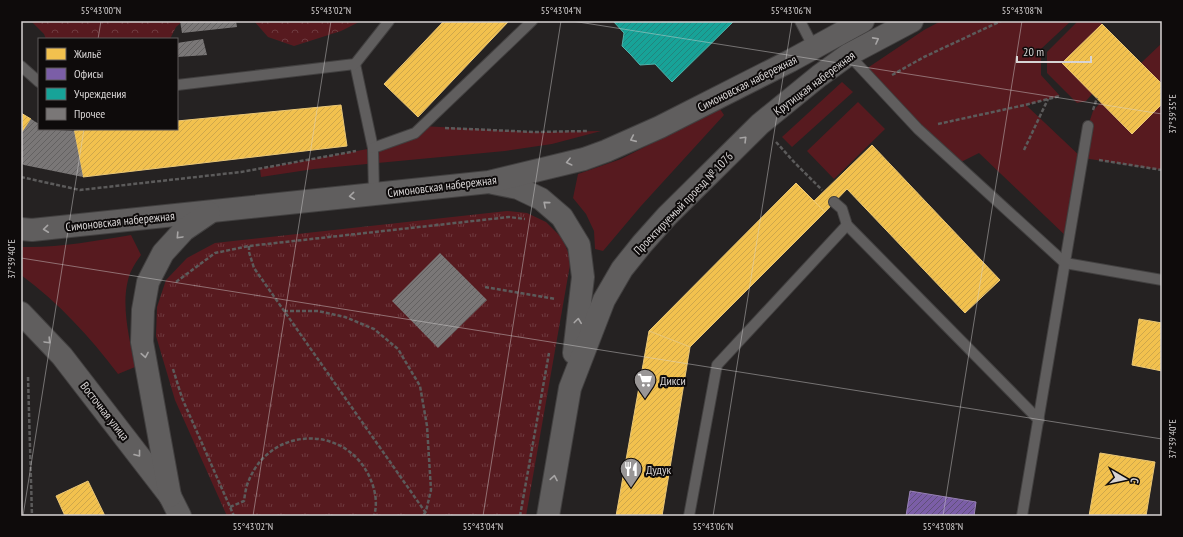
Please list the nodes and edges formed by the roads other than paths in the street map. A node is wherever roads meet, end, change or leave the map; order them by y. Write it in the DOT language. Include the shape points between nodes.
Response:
graph roads {
  1 [pos="389,21"];
  2 [pos="532,21"];
  3 [pos="800,21"];
  4 [pos="863,21"];
  5 [pos="912,21"];
  6 [pos="842,46"];
  7 [pos="814,48"];
  8 [pos="355,64"];
  9 [pos="21,66"];
  10 [pos="38,81"];
  11 [pos="178,84"];
  12 [pos="760,124"];
  13 [pos="1088,126"];
  14 [pos="373,148"];
  15 [pos="489,182"];
  16 [pos="374,194"];
  17 [pos="834,202"];
  18 [pos="210,212"];
  19 [pos="847,225"];
  20 [pos="21,230"];
  21 [pos="1065,263"];
  22 [pos="1162,280"];
  23 [pos="21,313"];
  24 [pos="570,388"];
  25 [pos="1038,420"];
  26 [pos="170,496"];
  27 [pos="180,516"];
  28 [pos="548,516"];
  29 [pos="689,516"];
  30 [pos="1022,516"];
  1 -- 8 [label="lane"];
  2 -- 14 [label="lane" via="415,133"];
  3 -- 7 [label="lane"];
  4 -- 6 [label="main road, Крутицкая набережная"];
  6 -- 5 [label="main road, Крутицкая набережная, one-way"];
  6 -- 7 [label="main road, Симоновская набережная"];
  6 -- 12 [label="main road, Крутицкая набережная" via="819,76"];
  6 -- 21 [label="lane" via="918,129"];
  7 -- 15 [label="main road, Симоновская набережная, one-way" via="660,127 606,151"];
  8 -- 11 [label="lane"];
  8 -- 14 [label="lane"];
  9 -- 10 [label="lane"];
  24 -- 12 [label="main road, Проектируемый проезд № 1076, one-way" via="604,300 622,269 667,216"];
  13 -- 21 [label="lane"];
  14 -- 16 [label="lane"];
  15 -- 16 [label="main road, Симоновская набережная"];
  24 -- 15 [label="main road, one-way" via="583,277 579,245 562,217 541,199 518,188"];
  16 -- 18 [label="main road, Симоновская набережная, one-way"];
  17 -- 19 [label="lane" via="842,209"];
  18 -- 20 [label="main road, Симоновская набережная, one-way"];
  18 -- 26 [label="main road, one-way" via="184,230 163,253 148,282 143,310 142,342"];
  19 -- 25 [label="lane"];
  19 -- 29 [label="lane" via="717,365"];
  21 -- 22 [label="lane"];
  21 -- 25 [label="lane"];
  23 -- 26 [label="main road, Восточная улица, one-way" via="62,356"];
  28 -- 24 [label="main road, Проектируемый проезд № 1076, one-way"];
  25 -- 30 [label="lane"];
  26 -- 27 [label="main road, Восточная улица"];
}
